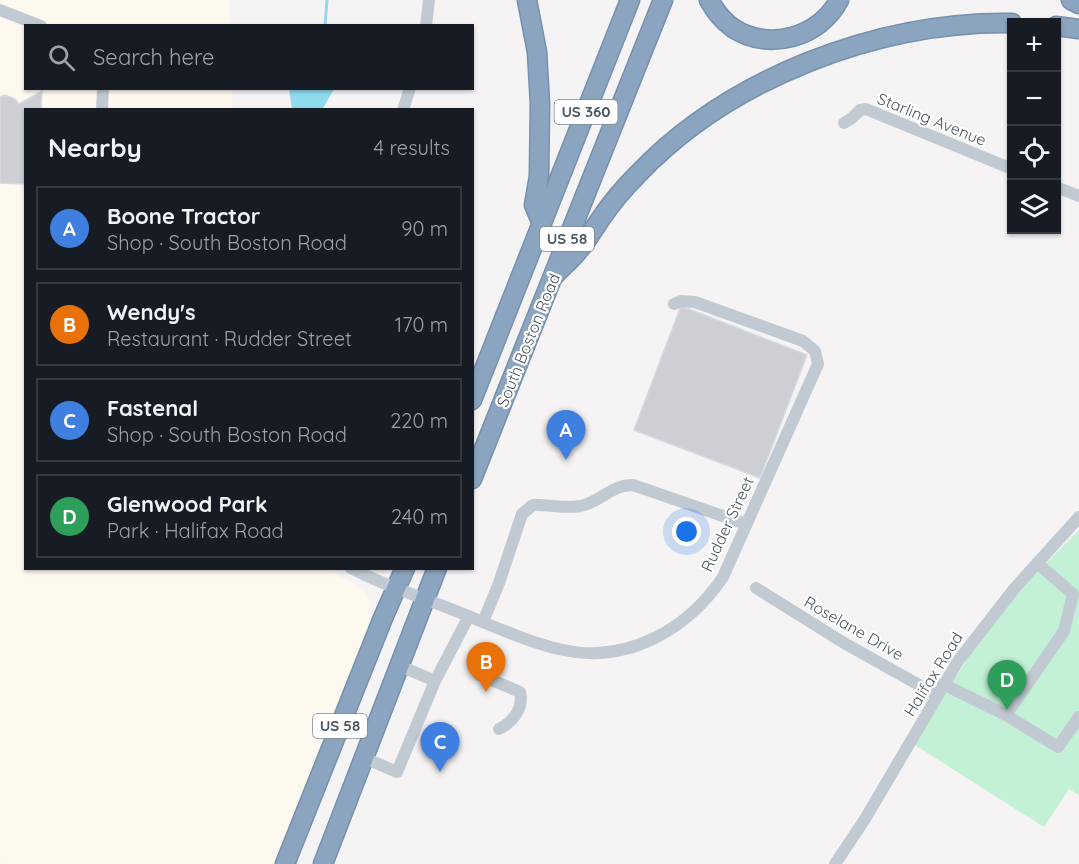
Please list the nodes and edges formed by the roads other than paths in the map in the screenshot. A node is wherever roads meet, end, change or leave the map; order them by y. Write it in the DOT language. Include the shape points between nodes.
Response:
graph roads {
  1 [pos="429,0"];
  2 [pos="527,0"];
  3 [pos="630,0"];
  4 [pos="663,0"];
  5 [pos="709,0"];
  6 [pos="839,0"];
  7 [pos="1071,0"];
  8 [pos="1079,4"];
  9 [pos="0,10"];
  10 [pos="1007,23"];
  11 [pos="36,24"];
  12 [pos="426,24"];
  13 [pos="1061,27"];
  14 [pos="1079,29"];
  15 [pos="103,90"];
  16 [pos="409,90"];
  17 [pos="102,108"];
  18 [pos="405,108"];
  19 [pos="844,123"];
  20 [pos="1007,167"];
  21 [pos="1061,189"];
  22 [pos="1079,196"];
  23 [pos="542,224"];
  24 [pos="553,277"];
  25 [pos="674,304"];
  26 [pos="474,395"];
  27 [pos="474,474"];
  28 [pos="1079,517"];
  29 [pos="746,524"];
  30 [pos="1037,563"];
  31 [pos="356,570"];
  32 [pos="404,570"];
  33 [pos="436,570"];
  34 [pos="397,588"];
  35 [pos="756,588"];
  36 [pos="1076,592"];
  37 [pos="425,599"];
  38 [pos="469,616"];
  39 [pos="483,622"];
  40 [pos="398,665"];
  41 [pos="473,665"];
  42 [pos="435,681"];
  43 [pos="940,690"];
  44 [pos="1006,715"];
  45 [pos="1079,717"];
  46 [pos="500,729"];
  47 [pos="365,758"];
  48 [pos="285,864"];
  49 [pos="323,864"];
  50 [pos="835,864"];
  1 -- 12 [label="street"];
  2 -- 23 [label="highway, US 58" via="537,52 540,104 540,155 534,205"];
  3 -- 23 [label="highway, South Boston Road / US 360"];
  4 -- 24 [label="highway, South Boston Road / US 58"];
  5 -- 6 [label="highway" via="734,29 758,39 774,40 809,31"];
  7 -- 8 [label="highway"];
  9 -- 11 [label="street"];
  10 -- 24 [label="highway" via="960,24 894,35 803,64 739,94 691,127 638,174"];
  13 -- 14 [label="highway"];
  15 -- 17 [label="street"];
  16 -- 18 [label="street"];
  19 -- 20 [label="street, Starling Avenue" via="866,109"];
  21 -- 22 [label="street"];
  23 -- 26 [label="highway, South Boston Road / US 58"];
  24 -- 27 [label="highway, South Boston Road / US 58"];
  25 -- 29 [label="street, Rudder Street" via="695,302 803,341 817,357 816,369"];
  28 -- 30 [label="street, Halifax Road"];
  29 -- 39 [label="street, Rudder Street" via="723,576 703,603 677,626 642,644 582,653 537,643"];
  29 -- 39 [label="street" via="633,485 617,487 583,506 534,505 522,514"];
  30 -- 36 [label="street"];
  30 -- 43 [label="street, Halifax Road" via="982,627"];
  31 -- 34 [label="street, Rudder Street"];
  32 -- 34 [label="highway, US 58"];
  33 -- 37 [label="highway, US 58"];
  34 -- 37 [label="street, Rudder Street"];
  34 -- 48 [label="highway, US 58"];
  35 -- 43 [label="street, Roselane Drive" via="844,643"];
  36 -- 44 [label="street" via="1064,631"];
  37 -- 38 [label="street, Rudder Street"];
  37 -- 40 [label="highway, US 58"];
  38 -- 39 [label="street, Rudder Street"];
  38 -- 42 [label="street"];
  40 -- 42 [label="street"];
  40 -- 47 [label="highway, US 58"];
  41 -- 46 [label="street" via="480,675 520,692 515,717"];
  42 -- 47 [label="street" via="397,772"];
  43 -- 44 [label="street, Roselane Drive"];
  43 -- 50 [label="street, Halifax Road"];
  44 -- 45 [label="street, Roselane Drive" via="1059,747"];
  47 -- 49 [label="highway, US 58"];
}
